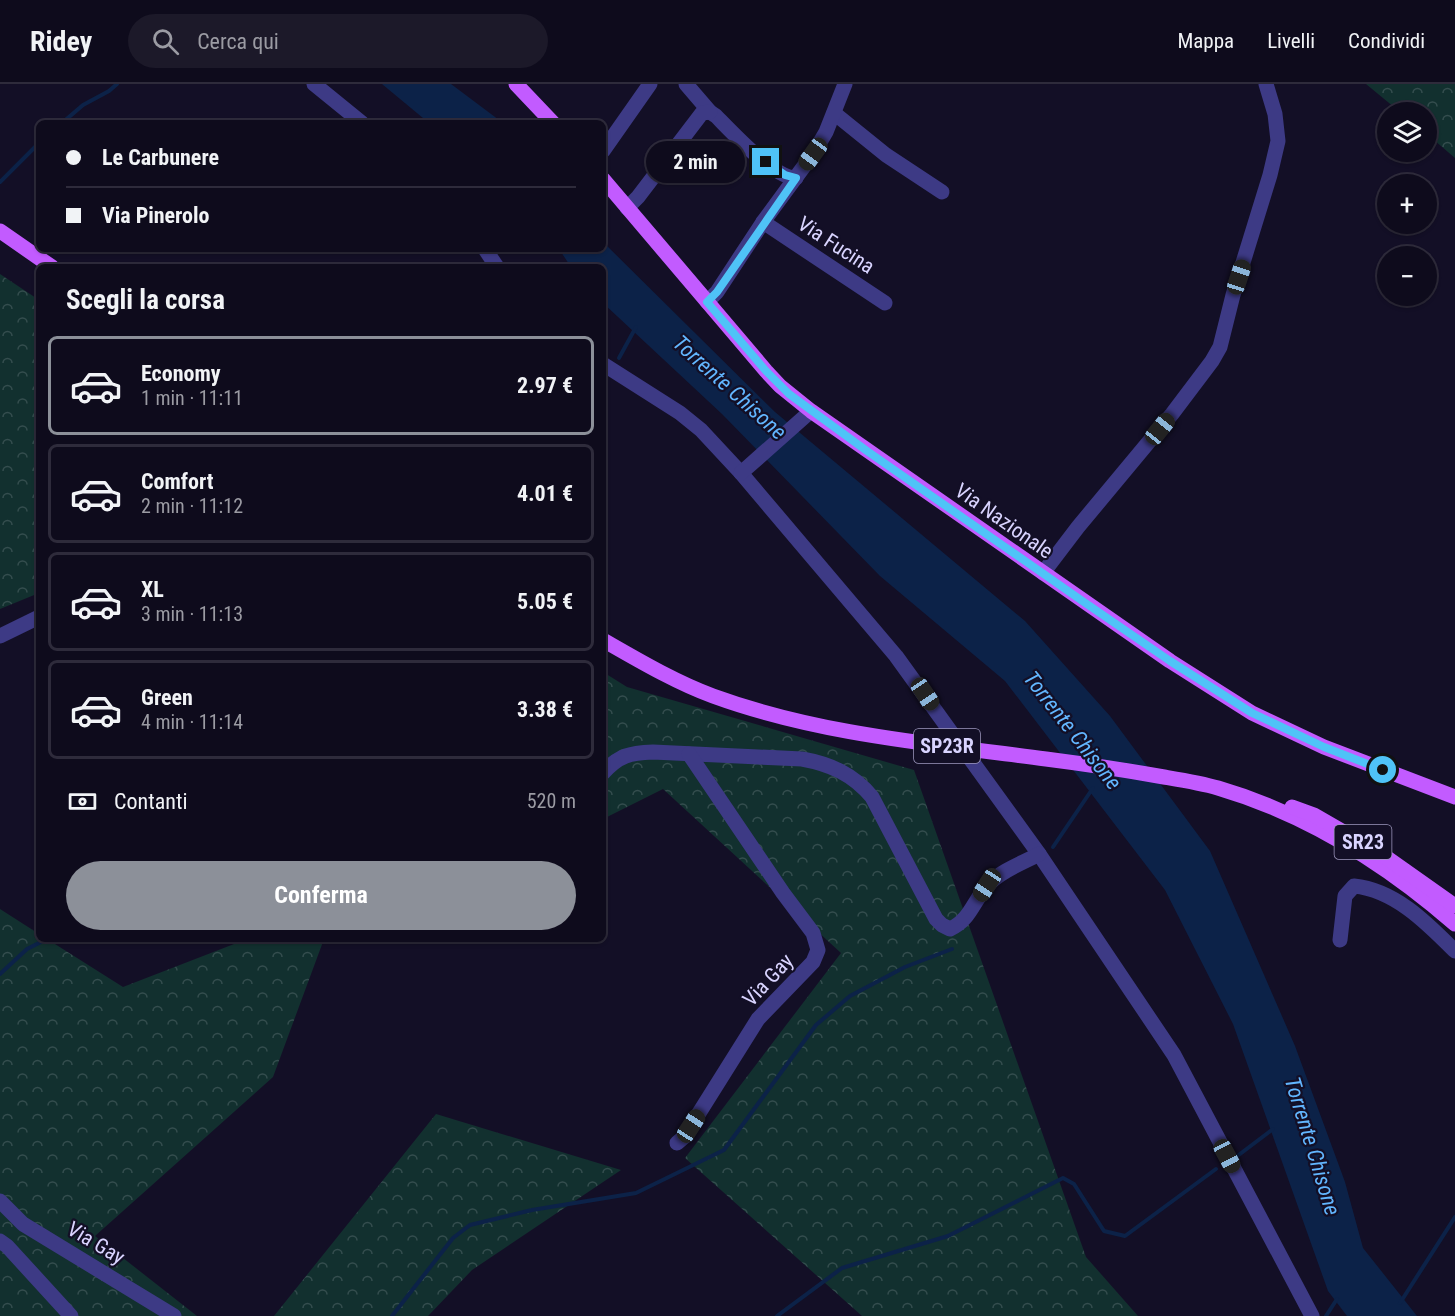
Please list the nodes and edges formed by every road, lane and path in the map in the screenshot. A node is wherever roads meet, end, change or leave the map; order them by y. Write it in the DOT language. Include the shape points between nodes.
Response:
graph roads {
  1 [pos="314,84"];
  2 [pos="516,84"];
  3 [pos="650,84"];
  4 [pos="686,84"];
  5 [pos="845,84"];
  6 [pos="1266,84"];
  7 [pos="710,112"];
  8 [pos="834,113"];
  9 [pos="358,120"];
  10 [pos="550,120"];
  11 [pos="606,147"];
  12 [pos="796,178"];
  13 [pos="606,183"];
  14 [pos="942,192"];
  15 [pos="627,208"];
  16 [pos="764,222"];
  17 [pos="0,231"];
  18 [pos="48,264"];
  19 [pos="707,302"];
  20 [pos="885,303"];
  21 [pos="606,366"];
  22 [pos="811,411"];
  23 [pos="741,473"];
  24 [pos="1043,573"];
  25 [pos="36,619"];
  26 [pos="0,636"];
  27 [pos="606,642"];
  28 [pos="689,754"];
  29 [pos="606,770"];
  30 [pos="1455,797"];
  31 [pos="1260,803"];
  32 [pos="1039,854"];
  33 [pos="1455,906"];
  34 [pos="1455,924"];
  35 [pos="1340,940"];
  36 [pos="1455,951"];
  37 [pos="677,1143"];
  38 [pos="0,1201"];
  39 [pos="0,1241"];
  40 [pos="70,1316"];
  41 [pos="174,1316"];
  42 [pos="1312,1316"];
  1 -- 9 [label="street"];
  2 -- 10 [label="main road"];
  3 -- 11 [label="street"];
  4 -- 7 [label="street"];
  5 -- 8 [label="street, Via Fucina"];
  6 -- 24 [label="street" via="1278,141 1220,347 1172,414"];
  7 -- 12 [label="street" via="747,148 785,175"];
  7 -- 15 [label="street" via="702,113"];
  8 -- 12 [label="street, Via Fucina"];
  8 -- 14 [label="street" via="886,155"];
  12 -- 16 [label="street, Via Fucina"];
  13 -- 15 [label="main road, Via Nazionale"];
  15 -- 19 [label="main road, Via Nazionale"];
  16 -- 19 [label="street, Via Fucina"];
  16 -- 20 [label="street, Via Fucina"];
  17 -- 18 [label="main road"];
  19 -- 22 [label="main road, Via Nazionale" via="780,386"];
  21 -- 23 [label="street" via="680,413"];
  22 -- 23 [label="street"];
  22 -- 24 [label="main road, Via Nazionale"];
  23 -- 32 [label="street" via="896,656"];
  24 -- 30 [label="main road, Via Nazionale" via="1252,713 1324,747"];
  25 -- 26 [label="street"];
  27 -- 31 [label="main road, SP23R" via="713,696 785,718 857,734 1114,768 1219,788"];
  28 -- 29 [label="street" via="629,753"];
  28 -- 32 [label="street" via="801,759 819,762 853,778 872,797 936,919 950,929 965,920 994,879"];
  28 -- 37 [label="street, Via Gay" via="813,933 818,950 813,962 758,1019"];
  31 -- 33 [label="main road, SR23" via="1288,806 1323,820"];
  31 -- 34 [label="main road, SP23R" via="1372,860"];
  32 -- 42 [label="street" via="1174,1055"];
  35 -- 36 [label="street" via="1345,896 1354,886 1393,897"];
  38 -- 41 [label="street, Via Gay" via="23,1224"];
  39 -- 40 [label="street"];
}
